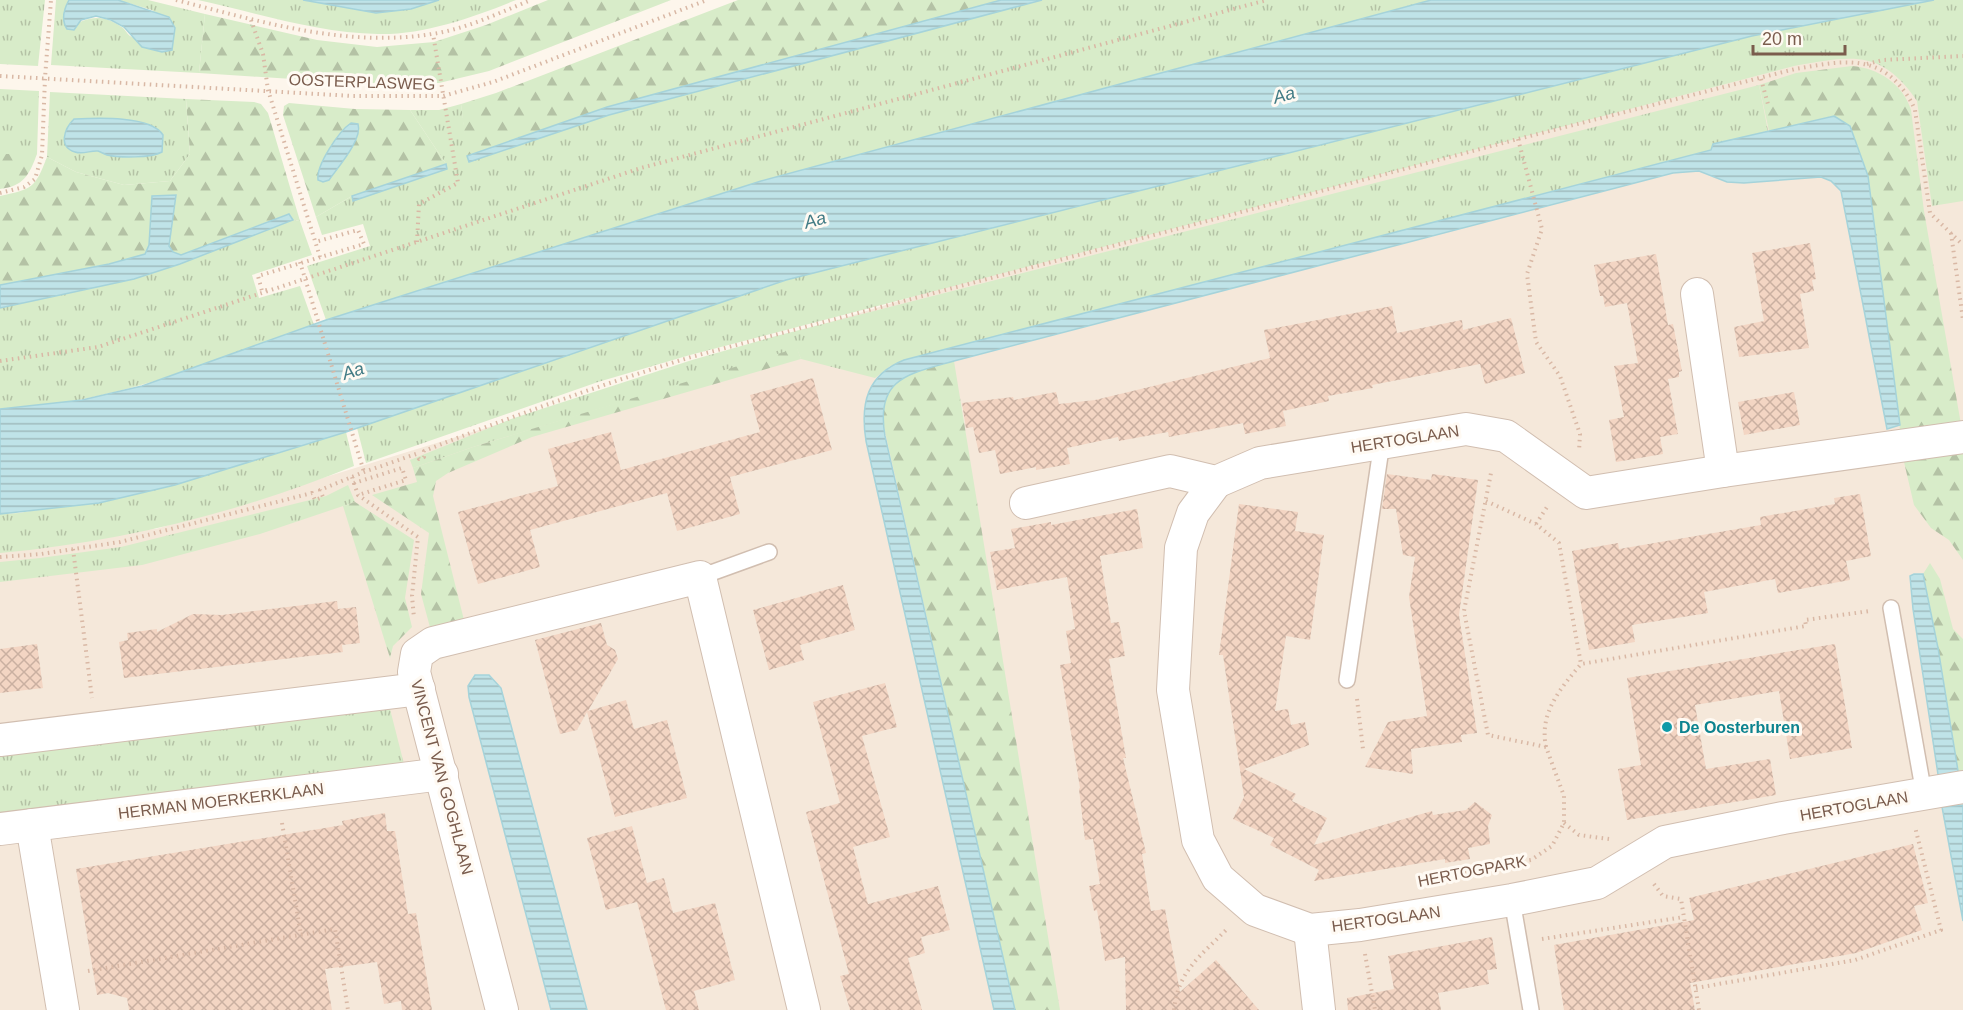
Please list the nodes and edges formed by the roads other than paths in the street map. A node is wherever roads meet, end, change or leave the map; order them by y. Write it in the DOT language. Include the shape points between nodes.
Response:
graph roads {
  1 [pos="1697,294"];
  2 [pos="1963,437"];
  3 [pos="1382,442"];
  4 [pos="1723,471"];
  5 [pos="1216,482"];
  6 [pos="1026,503"];
  7 [pos="769,552"];
  8 [pos="700,577"];
  9 [pos="1891,608"];
  10 [pos="1347,680"];
  11 [pos="419,689"];
  12 [pos="0,740"];
  13 [pos="442,774"];
  14 [pos="1963,787"];
  15 [pos="1916,795"];
  16 [pos="32,825"];
  17 [pos="0,829"];
  18 [pos="1512,900"];
  19 [pos="1310,930"];
  20 [pos="63,1010"];
  21 [pos="502,1010"];
  22 [pos="804,1010"];
  23 [pos="1319,1010"];
  24 [pos="1531,1010"];
  1 -- 4 [label="street"];
  2 -- 4 [label="street, HERTOGLAAN"];
  3 -- 4 [label="street, HERTOGLAAN" via="1466,429 1506,436 1586,493"];
  3 -- 5 [label="street, HERTOGLAAN" via="1260,463"];
  3 -- 10 [label="lane"];
  5 -- 6 [label="street" via="1170,471"];
  5 -- 19 [label="street, HERTOGLAAN" via="1193,513 1181,548 1173,690 1198,840 1218,879 1250,906"];
  7 -- 8 [label="lane, VINCENT VAN GOGHLAAN"];
  8 -- 11 [label="street, VINCENT VAN GOGHLAAN" via="433,643 417,654 414,672"];
  8 -- 22 [label="street"];
  9 -- 15 [label="lane"];
  11 -- 12 [label="street"];
  11 -- 13 [label="street, VINCENT VAN GOGHLAAN"];
  13 -- 16 [label="street, HERMAN MOERKERKLAAN"];
  13 -- 21 [label="street, VINCENT VAN GOGHLAAN"];
  14 -- 15 [label="street, HERTOGLAAN"];
  15 -- 18 [label="street, HERTOGLAAN" via="1665,842 1597,883"];
  16 -- 17 [label="street, HERMAN MOERKERKLAAN"];
  16 -- 20 [label="street"];
  18 -- 19 [label="street, HERTOGLAAN"];
  18 -- 24 [label="lane"];
  19 -- 23 [label="street"];
}
